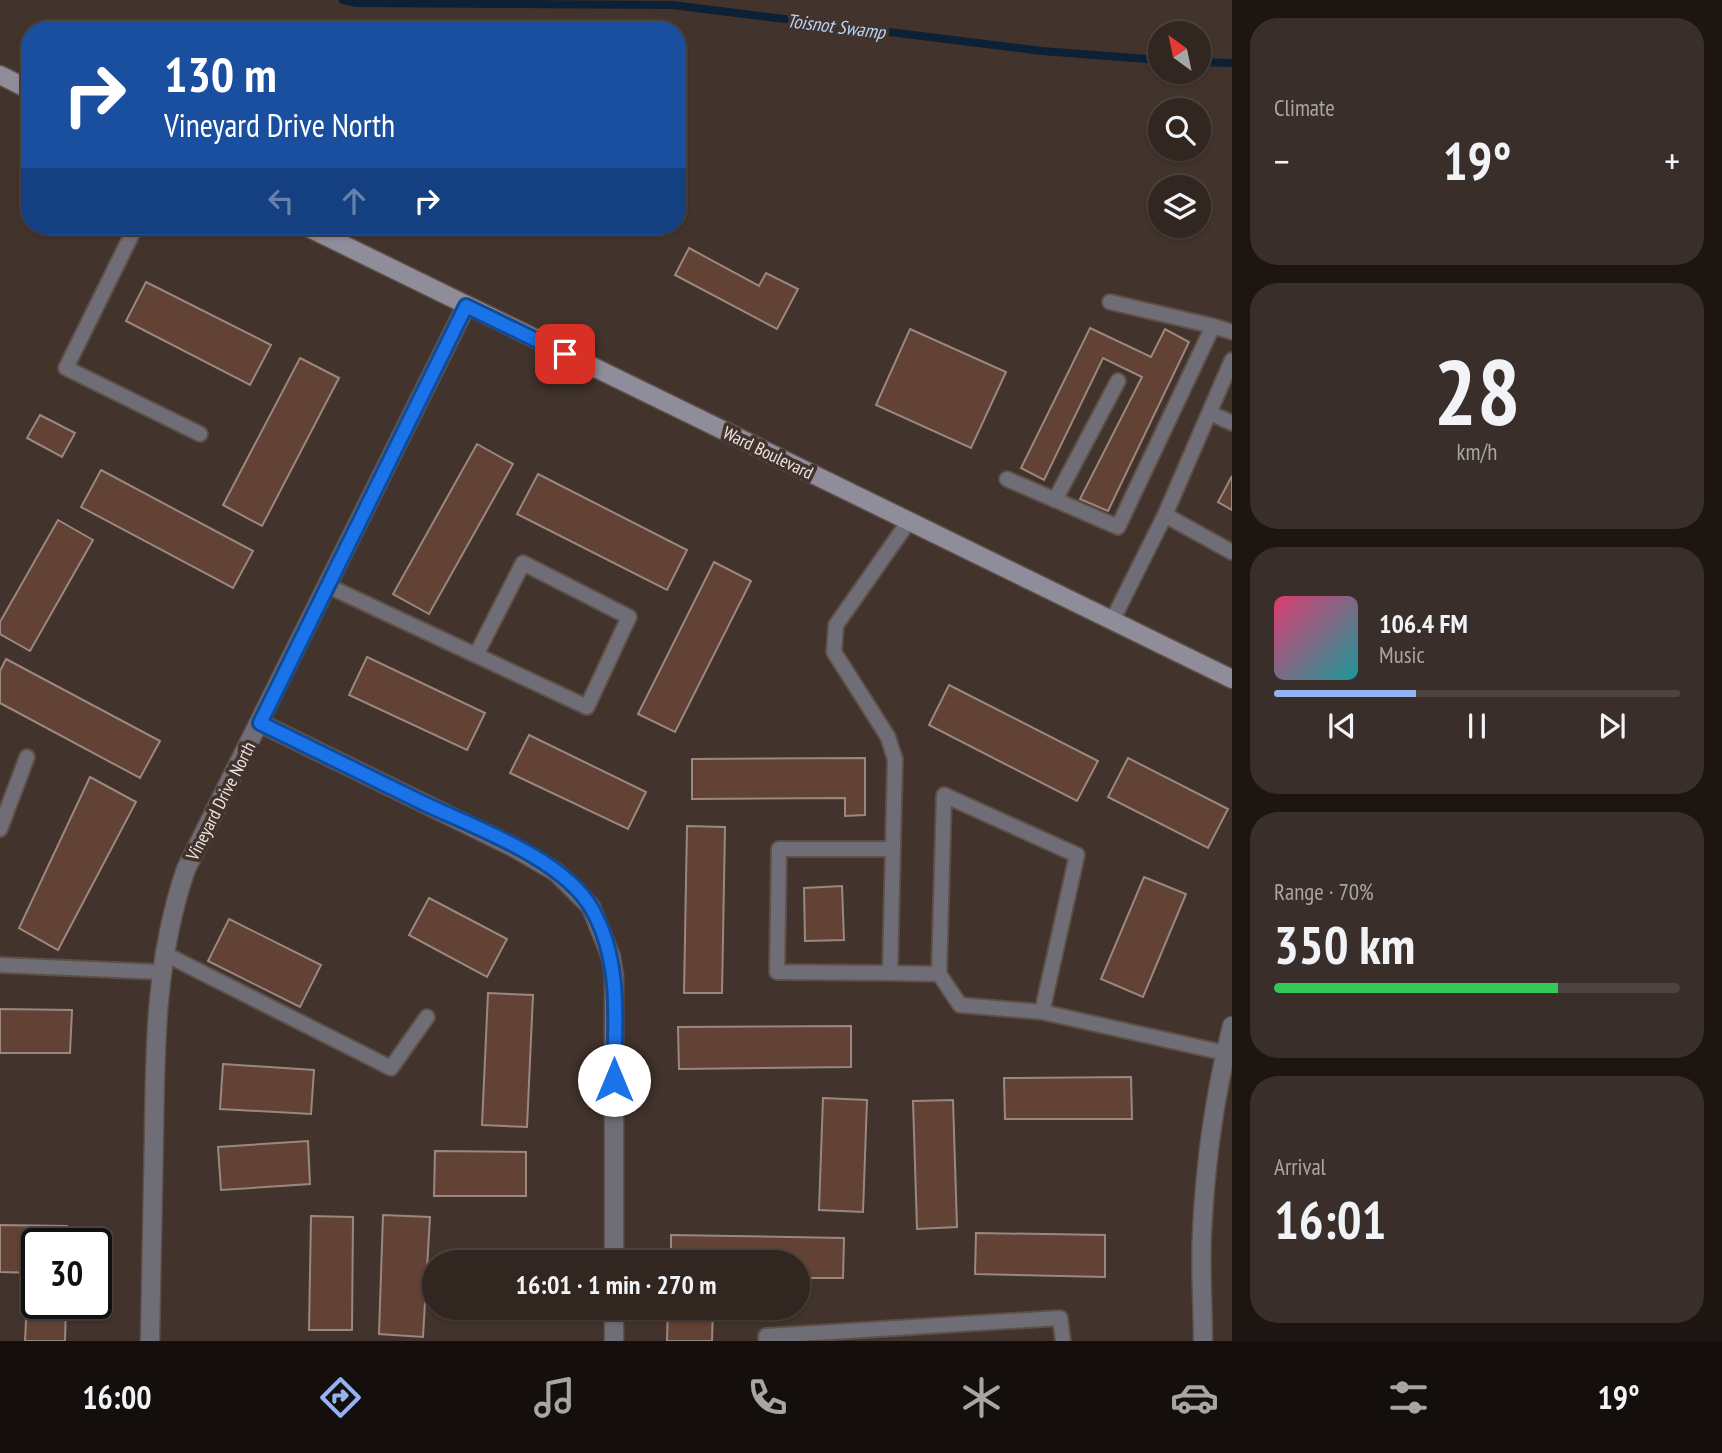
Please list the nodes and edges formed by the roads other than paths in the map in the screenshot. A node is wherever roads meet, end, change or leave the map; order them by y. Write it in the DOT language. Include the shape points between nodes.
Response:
graph roads {
  1 [pos="0,75"];
  2 [pos="21,86"];
  3 [pos="132,235"];
  4 [pos="323,235"];
  5 [pos="1110,302"];
  6 [pos="466,306"];
  7 [pos="1213,326"];
  8 [pos="1232,332"];
  9 [pos="1232,360"];
  10 [pos="1118,381"];
  11 [pos="1210,413"];
  12 [pos="1232,423"];
  13 [pos="200,434"];
  14 [pos="1006,479"];
  15 [pos="1055,500"];
  16 [pos="1165,515"];
  17 [pos="909,521"];
  18 [pos="1232,552"];
  19 [pos="328,586"];
  20 [pos="1112,621"];
  21 [pos="476,655"];
  22 [pos="1232,679"];
  23 [pos="260,723"];
  24 [pos="27,757"];
  25 [pos="0,830"];
  26 [pos="893,849"];
  27 [pos="163,953"];
  28 [pos="0,965"];
  29 [pos="160,972"];
  30 [pos="890,973"];
  31 [pos="939,974"];
  32 [pos="1042,1012"];
  33 [pos="427,1017"];
  34 [pos="1232,1026"];
  35 [pos="1225,1053"];
  36 [pos="614,1250"];
  37 [pos="614,1320"];
  38 [pos="150,1341"];
  39 [pos="614,1341"];
  40 [pos="766,1341"];
  41 [pos="1063,1341"];
  42 [pos="1203,1341"];
  1 -- 2 [label="main road"];
  3 -- 13 [label="lane" via="66,368"];
  4 -- 6 [label="main road, Ward Boulevard"];
  5 -- 7 [label="lane"];
  6 -- 17 [label="main road, Ward Boulevard"];
  6 -- 19 [label="street, Vineyard Drive North"];
  7 -- 8 [label="lane"];
  7 -- 15 [label="lane" via="1118,527"];
  9 -- 11 [label="lane"];
  10 -- 15 [label="lane"];
  11 -- 12 [label="lane"];
  11 -- 16 [label="lane"];
  14 -- 15 [label="lane"];
  16 -- 18 [label="lane"];
  16 -- 20 [label="lane"];
  17 -- 20 [label="main road, Ward Boulevard"];
  17 -- 26 [label="lane" via="836,625 834,652 888,737 895,759"];
  19 -- 21 [label="lane"];
  19 -- 23 [label="street, Vineyard Drive North"];
  20 -- 22 [label="main road, Ward Boulevard"];
  21 -- 21 [label="lane" via="587,707 629,617 523,563"];
  23 -- 27 [label="street, Vineyard Drive North" via="186,869"];
  23 -- 36 [label="street" via="513,847 556,872 591,907 614,976"];
  24 -- 25 [label="lane"];
  26 -- 30 [label="lane"];
  26 -- 30 [label="lane" via="779,849 777,972"];
  27 -- 29 [label="street, Vineyard Drive North"];
  27 -- 33 [label="lane" via="391,1068"];
  28 -- 29 [label="lane"];
  29 -- 38 [label="street, Vineyard Drive North"];
  30 -- 31 [label="lane"];
  31 -- 32 [label="lane" via="960,1005"];
  31 -- 32 [label="lane" via="944,795 1077,855"];
  32 -- 35 [label="lane"];
  34 -- 35 [label="street"];
  35 -- 42 [label="street" via="1201,1235"];
  37 -- 39 [label="street"];
  40 -- 41 [label="lane" via="766,1336 1060,1318"];
}
